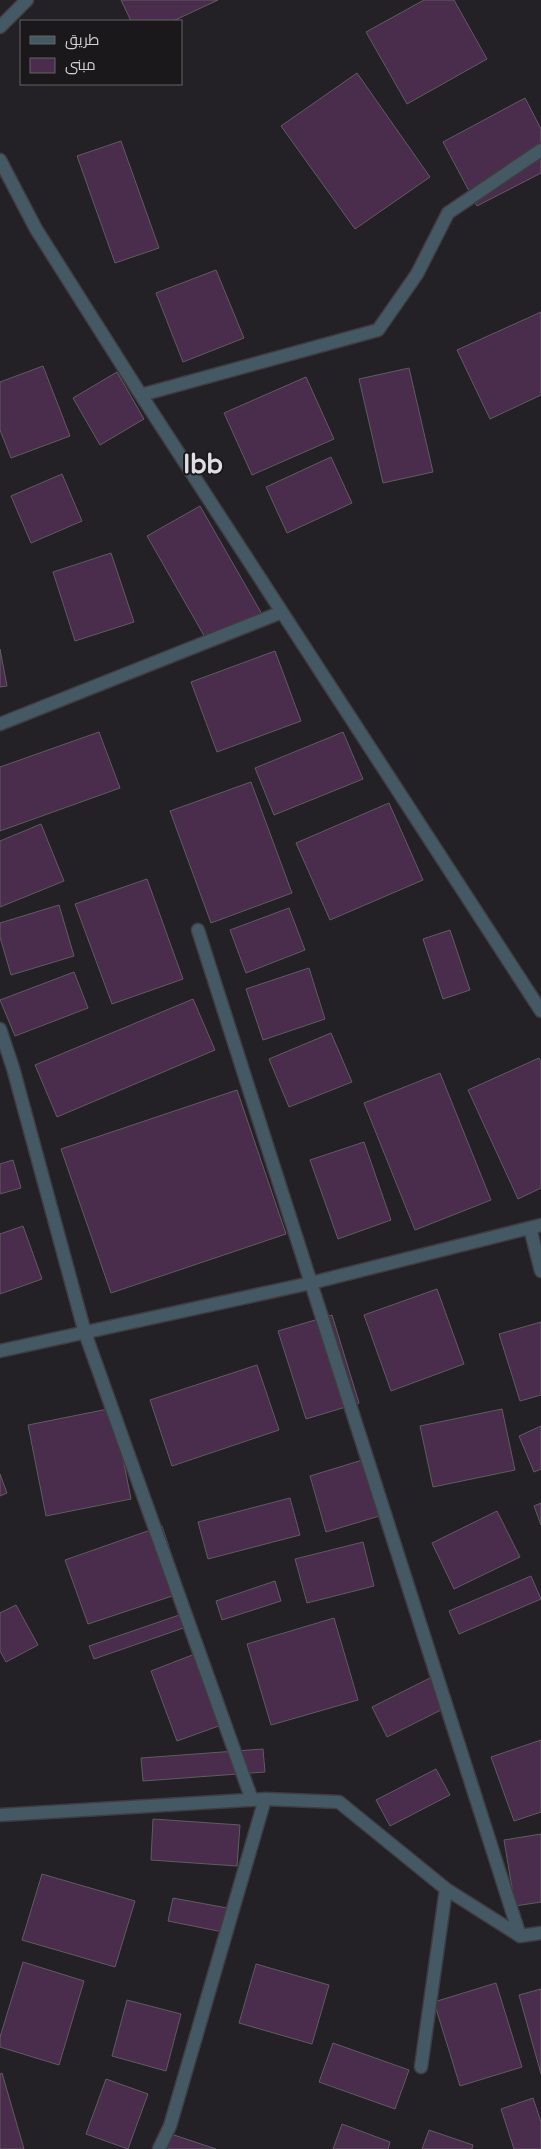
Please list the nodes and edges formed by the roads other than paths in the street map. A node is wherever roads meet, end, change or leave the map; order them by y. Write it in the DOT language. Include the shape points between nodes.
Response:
graph roads {
  1 [pos="27,0"];
  2 [pos="0,27"];
  3 [pos="541,150"];
  4 [pos="0,160"];
  5 [pos="141,396"];
  6 [pos="282,612"];
  7 [pos="0,724"];
  8 [pos="198,930"];
  9 [pos="541,1011"];
  10 [pos="0,1029"];
  11 [pos="535,1226"];
  12 [pos="541,1271"];
  13 [pos="311,1282"];
  14 [pos="85,1333"];
  15 [pos="0,1351"];
  16 [pos="265,1799"];
  17 [pos="252,1800"];
  18 [pos="0,1815"];
  19 [pos="446,1889"];
  20 [pos="541,1933"];
  21 [pos="520,1936"];
  22 [pos="421,2067"];
  23 [pos="159,2149"];
  1 -- 2 [label="street"];
  3 -- 5 [label="street" via="448,213 417,274 378,330"];
  4 -- 5 [label="street" via="36,229"];
  5 -- 6 [label="street"];
  6 -- 7 [label="street"];
  6 -- 9 [label="street"];
  8 -- 13 [label="street"];
  10 -- 14 [label="street"];
  11 -- 12 [label="street"];
  11 -- 13 [label="street"];
  13 -- 14 [label="street"];
  13 -- 21 [label="street"];
  14 -- 15 [label="street"];
  14 -- 17 [label="street"];
  16 -- 17 [label="street"];
  16 -- 19 [label="street" via="339,1802"];
  16 -- 23 [label="street" via="170,2126"];
  17 -- 18 [label="street"];
  19 -- 21 [label="street"];
  19 -- 22 [label="street"];
  20 -- 21 [label="street"];
}
